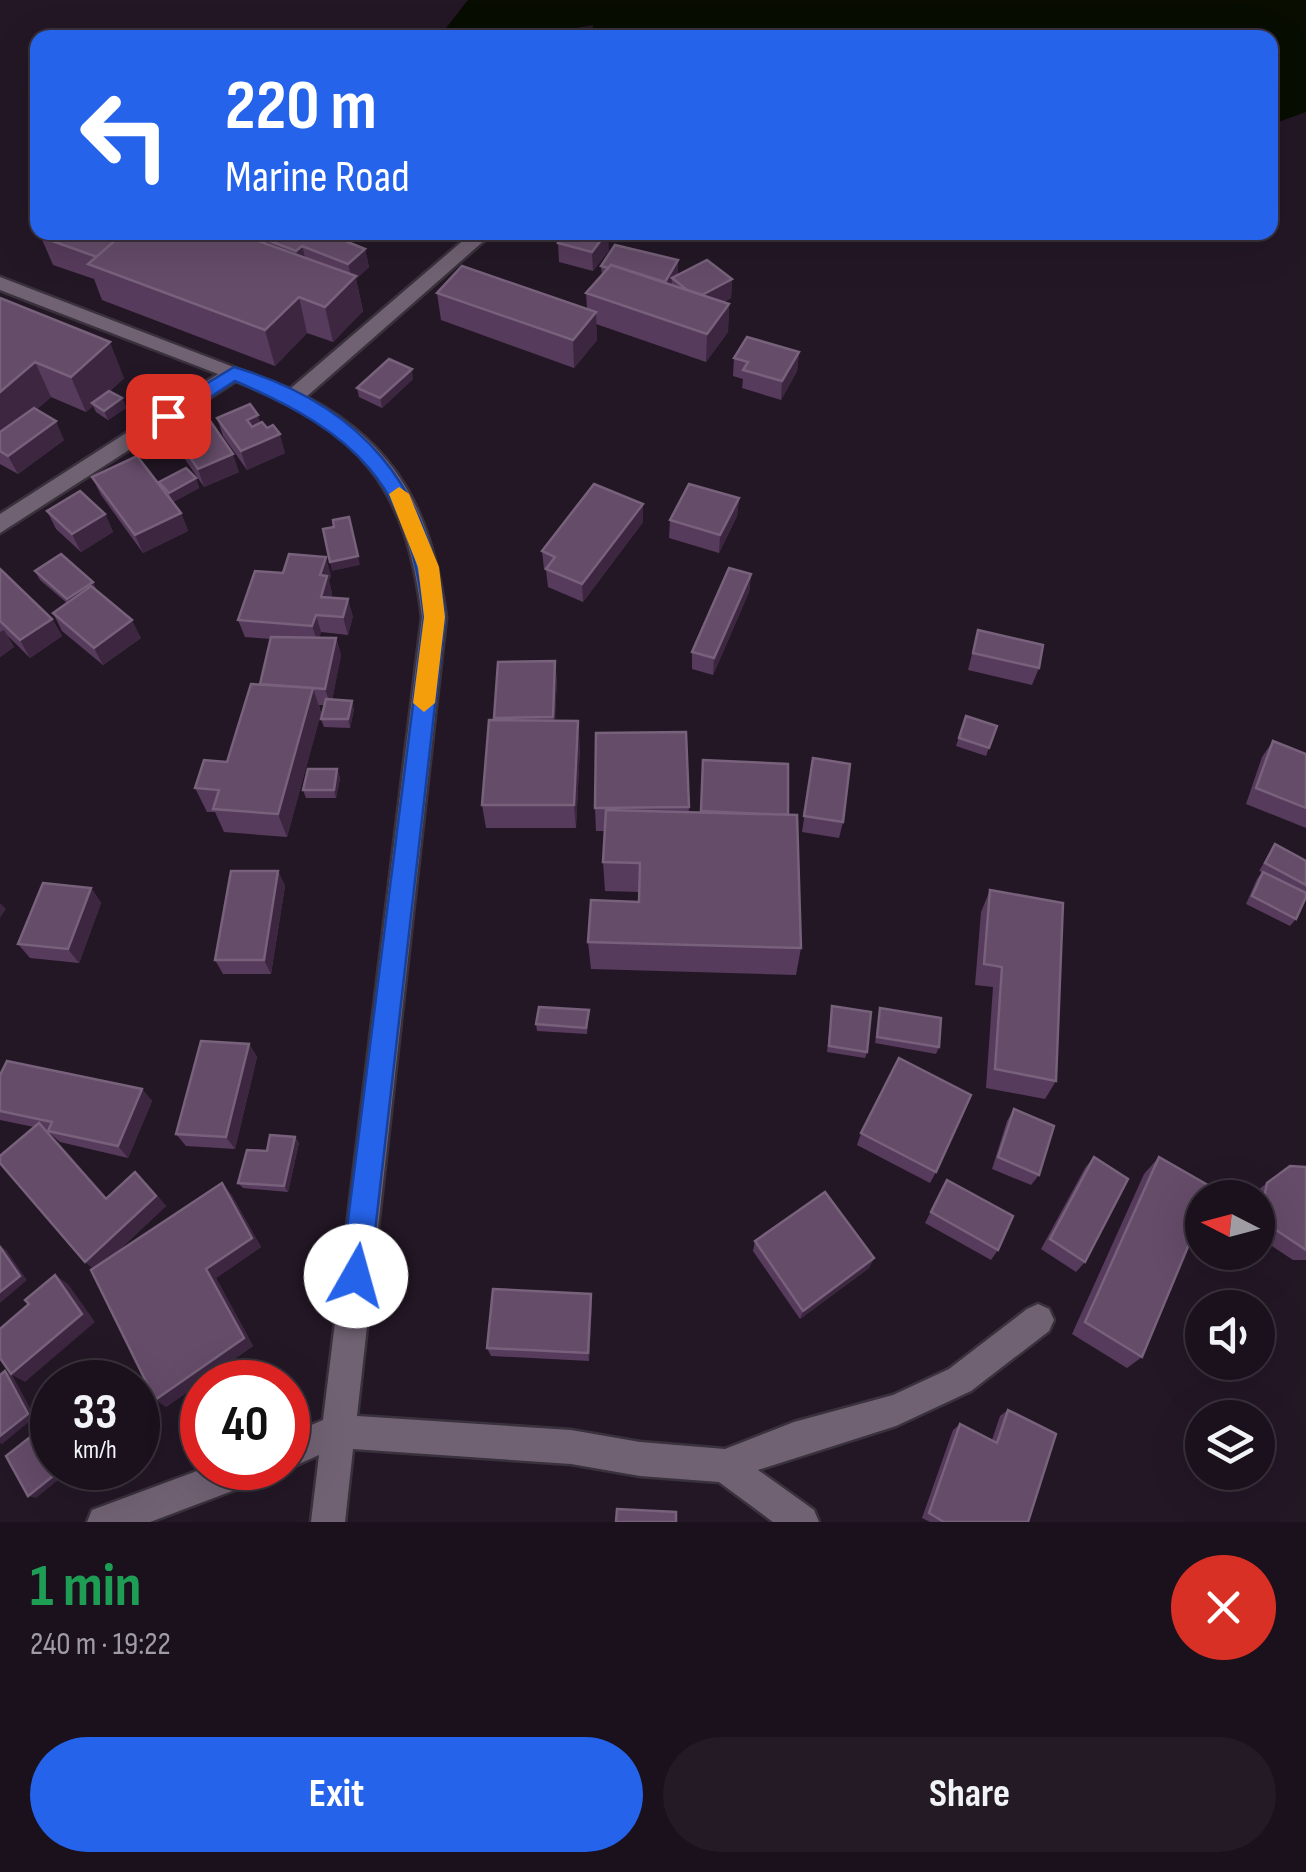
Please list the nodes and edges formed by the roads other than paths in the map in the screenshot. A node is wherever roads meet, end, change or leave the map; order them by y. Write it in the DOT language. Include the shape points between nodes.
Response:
graph roads {
  1 [pos="477,240"];
  2 [pos="0,282"];
  3 [pos="234,374"];
  4 [pos="292,398"];
  5 [pos="0,525"];
  6 [pos="1038,1320"];
  7 [pos="337,1431"];
  8 [pos="310,1443"];
  9 [pos="726,1466"];
  10 [pos="190,1490"];
  11 [pos="104,1522"];
  12 [pos="328,1522"];
  13 [pos="802,1522"];
  1 -- 4 [label="street"];
  2 -- 3 [label="street"];
  3 -- 4 [label="street"];
  3 -- 5 [label="street"];
  4 -- 7 [label="street" via="383,468 418,534 434,617"];
  6 -- 9 [label="street" via="944,1388"];
  7 -- 8 [label="street"];
  7 -- 9 [label="street" via="571,1447"];
  7 -- 12 [label="street"];
  9 -- 13 [label="street"];
  10 -- 11 [label="street"];
}
